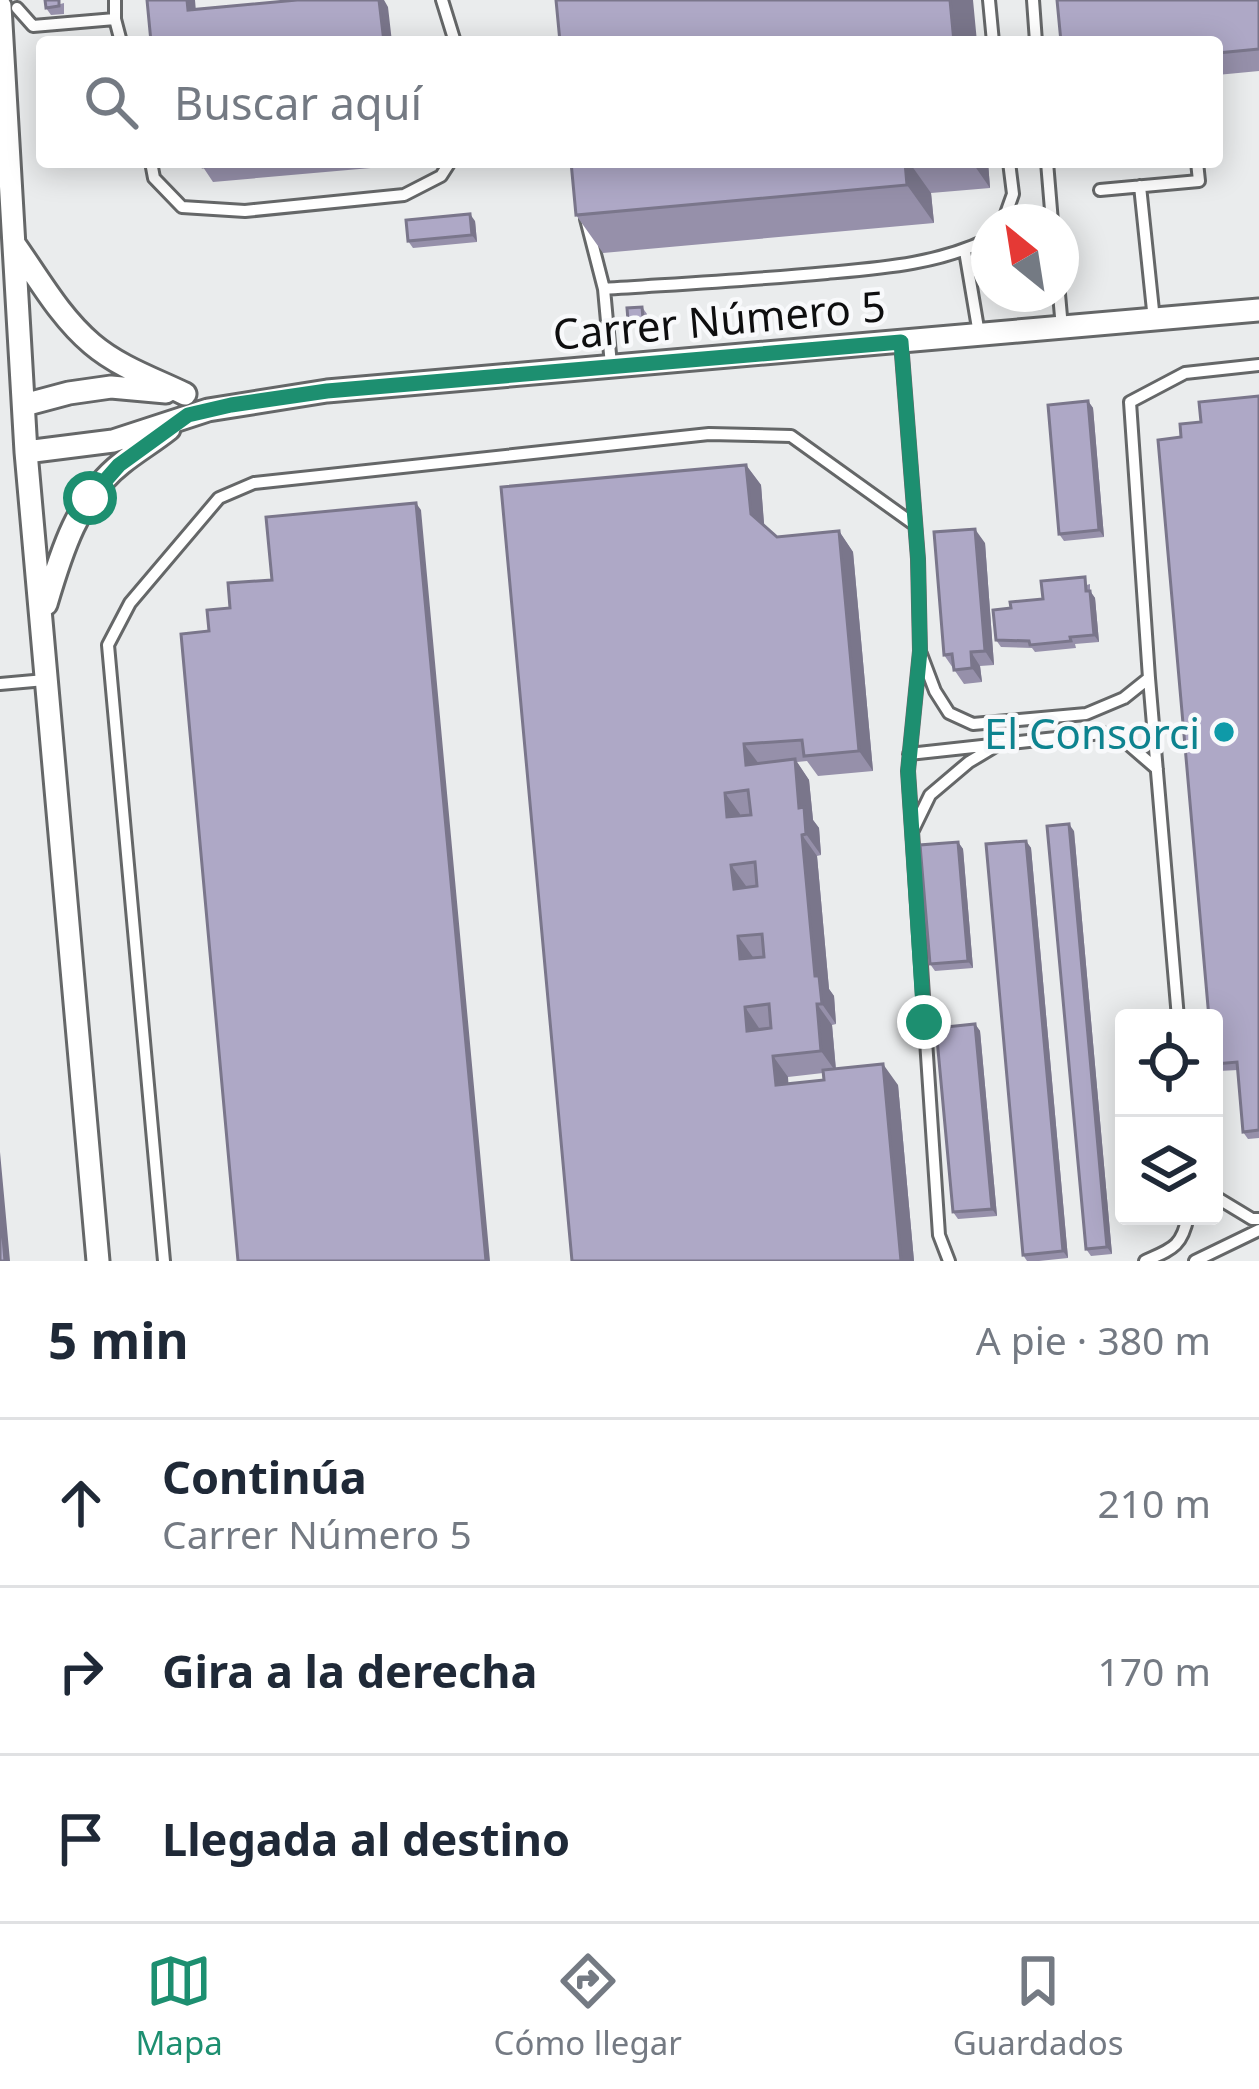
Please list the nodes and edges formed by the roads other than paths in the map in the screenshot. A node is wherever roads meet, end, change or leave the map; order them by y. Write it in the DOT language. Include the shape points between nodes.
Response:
graph roads {
  1 [pos="115,0"];
  2 [pos="442,0"];
  3 [pos="989,0"];
  4 [pos="1033,0"];
  5 [pos="10,6"];
  6 [pos="115,19"];
  7 [pos="119,36"];
  8 [pos="453,36"];
  9 [pos="992,36"];
  10 [pos="1036,36"];
  11 [pos="152,168"];
  12 [pos="446,168"];
  13 [pos="1010,168"];
  14 [pos="1048,168"];
  15 [pos="1198,168"];
  16 [pos="1139,186"];
  17 [pos="1100,190"];
  18 [pos="1009,204"];
  19 [pos="1050,204"];
  20 [pos="585,206"];
  21 [pos="15,245"];
  22 [pos="971,247"];
  23 [pos="964,251"];
  24 [pos="604,289"];
  25 [pos="1259,310"];
  26 [pos="1061,312"];
  27 [pos="1154,320"];
  28 [pos="1062,328"];
  29 [pos="979,334"];
  30 [pos="901,342"];
  31 [pos="1259,365"];
  32 [pos="611,368"];
  33 [pos="186,404"];
  34 [pos="24,405"];
  35 [pos="26,452"];
  36 [pos="915,525"];
  37 [pos="42,616"];
  38 [pos="920,651"];
  39 [pos="1149,678"];
  40 [pos="48,680"];
  41 [pos="0,684"];
  42 [pos="998,744"];
  43 [pos="909,754"];
  44 [pos="1157,769"];
  45 [pos="912,833"];
  46 [pos="1177,1009"];
  47 [pos="1223,1202"];
  48 [pos="1259,1220"];
  49 [pos="1186,1225"];
  50 [pos="1259,1230"];
  51 [pos="98,1261"];
  52 [pos="164,1261"];
  53 [pos="949,1261"];
  54 [pos="1145,1261"];
  55 [pos="1195,1261"];
  1 -- 6 [label="lane"];
  2 -- 8 [label="lane"];
  3 -- 9 [label="lane"];
  4 -- 10 [label="lane"];
  5 -- 6 [label="lane" via="33,26"];
  5 -- 21 [label="street"];
  6 -- 7 [label="lane"];
  11 -- 12 [label="lane" via="182,207 245,211 404,194"];
  13 -- 18 [label="lane"];
  14 -- 19 [label="lane"];
  15 -- 16 [label="lane" via="1199,181"];
  16 -- 17 [label="lane"];
  16 -- 27 [label="lane"];
  20 -- 24 [label="lane"];
  21 -- 33 [label="street" via="92,345"];
  21 -- 34 [label="street"];
  22 -- 23 [label="lane"];
  23 -- 24 [label="lane" via="908,266"];
  23 -- 29 [label="lane"];
  24 -- 32 [label="lane"];
  25 -- 27 [label="street, Carrer Número 5"];
  26 -- 28 [label="lane"];
  27 -- 28 [label="street, Carrer Número 5"];
  28 -- 29 [label="street, Carrer Número 5"];
  29 -- 30 [label="street, Carrer Número 5"];
  30 -- 32 [label="street, Carrer Número 5"];
  30 -- 36 [label="lane"];
  31 -- 39 [label="lane" via="1185,373 1130,402"];
  32 -- 33 [label="street, Carrer Número 5"];
  33 -- 34 [label="street" via="111,387"];
  33 -- 35 [label="street" via="112,441"];
  33 -- 37 [label="street" via="90,498 64,543"];
  34 -- 35 [label="street"];
  35 -- 37 [label="street"];
  36 -- 38 [label="lane"];
  36 -- 52 [label="lane" via="791,436 709,434 254,482 219,498 130,603 108,645"];
  37 -- 40 [label="street"];
  38 -- 39 [label="lane" via="949,713 973,724 1086,714"];
  38 -- 43 [label="lane"];
  39 -- 44 [label="lane"];
  40 -- 41 [label="lane"];
  40 -- 51 [label="street"];
  42 -- 43 [label="lane"];
  42 -- 44 [label="lane" via="1102,733 1120,737"];
  42 -- 45 [label="lane" via="930,795"];
  43 -- 45 [label="lane"];
  44 -- 46 [label="lane"];
  45 -- 53 [label="lane" via="939,1235"];
  47 -- 48 [label="lane"];
  49 -- 54 [label="lane" via="1175,1248"];
  50 -- 55 [label="lane"];
}
